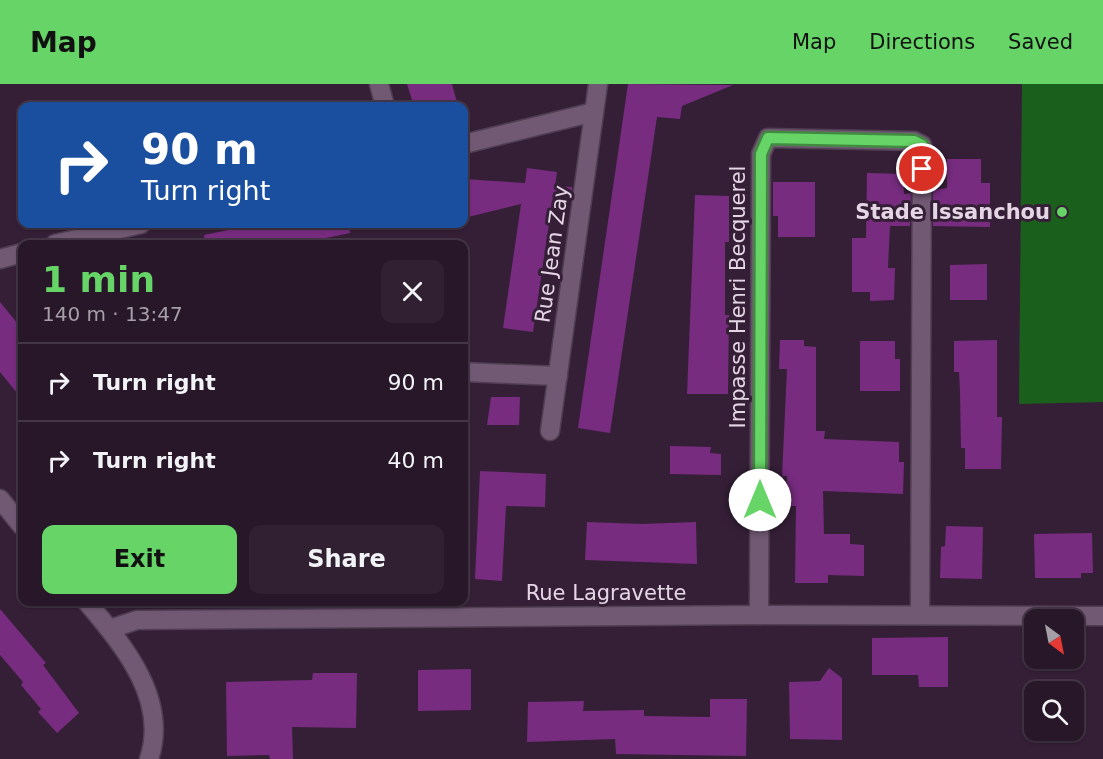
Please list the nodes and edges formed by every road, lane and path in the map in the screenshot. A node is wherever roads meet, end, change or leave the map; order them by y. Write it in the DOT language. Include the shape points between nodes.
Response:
graph roads {
  1 [pos="379,84"];
  2 [pos="598,84"];
  3 [pos="384,102"];
  4 [pos="594,112"];
  5 [pos="468,143"];
  6 [pos="124,228"];
  7 [pos="73,240"];
  8 [pos="468,372"];
  9 [pos="558,376"];
  10 [pos="550,431"];
  11 [pos="0,499"];
  12 [pos="18,521"];
  13 [pos="90,606"];
  14 [pos="759,615"];
  15 [pos="920,615"];
  16 [pos="1103,616"];
  17 [pos="110,629"];
  18 [pos="149,759"];
  1 -- 3 [label="street"];
  2 -- 4 [label="street, Rue Jean Zay"];
  4 -- 5 [label="street"];
  4 -- 9 [label="street, Rue Jean Zay"];
  6 -- 7 [label="street"];
  8 -- 9 [label="street"];
  9 -- 10 [label="street, Rue Jean Zay"];
  11 -- 12 [label="street"];
  13 -- 17 [label="street"];
  14 -- 15 [label="street, Rue Lagravette"];
  14 -- 15 [label="street, Impasse Henri Becquerel" via="761,154 768,138 914,141 922,145"];
  14 -- 17 [label="street, Rue Lagravette" via="137,620"];
  15 -- 16 [label="street, Rue Lagravette"];
  17 -- 18 [label="street" via="145,682 154,743"];
}
